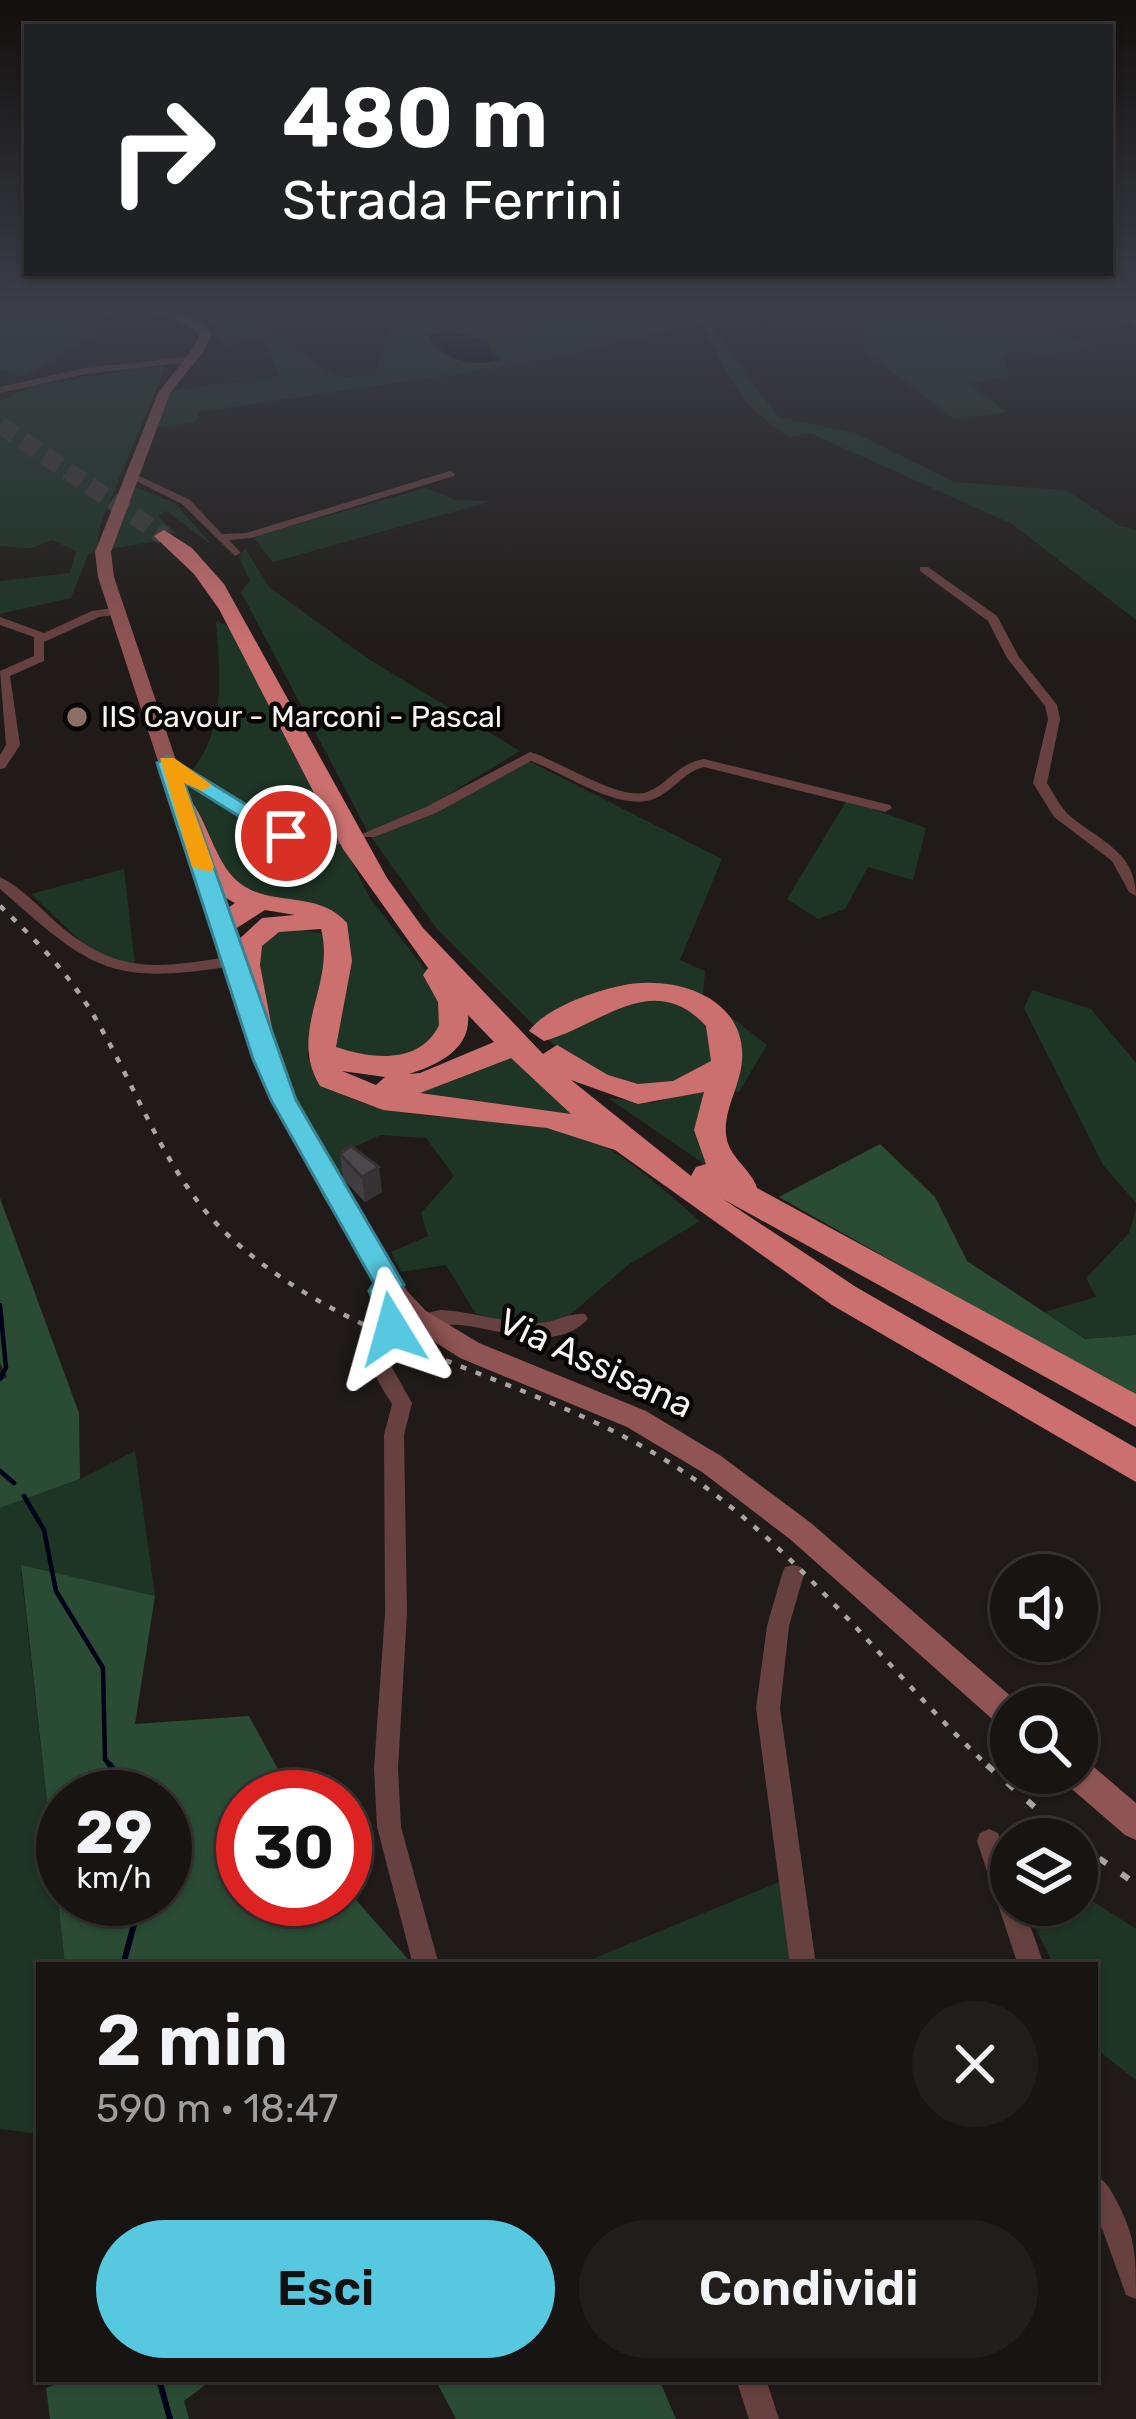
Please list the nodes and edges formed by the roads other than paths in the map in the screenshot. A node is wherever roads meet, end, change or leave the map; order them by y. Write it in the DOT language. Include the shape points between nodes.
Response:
graph roads {
  1 [pos="154,420"];
  2 [pos="449,475"];
  3 [pos="131,476"];
  4 [pos="163,524"];
  5 [pos="219,537"];
  6 [pos="235,554"];
  7 [pos="924,569"];
  8 [pos="106,577"];
  9 [pos="119,612"];
  10 [pos="86,619"];
  11 [pos="0,621"];
  12 [pos="44,638"];
  13 [pos="131,649"];
  14 [pos="300,732"];
  15 [pos="167,763"];
  16 [pos="0,765"];
  17 [pos="183,807"];
  18 [pos="885,808"];
  19 [pos="369,834"];
  20 [pos="342,841"];
  21 [pos="373,880"];
  22 [pos="0,881"];
  23 [pos="1136,892"];
  24 [pos="271,913"];
  25 [pos="222,925"];
  26 [pos="233,961"];
  27 [pos="469,979"];
  28 [pos="544,1031"];
  29 [pos="259,1039"];
  30 [pos="324,1049"];
  31 [pos="504,1049"];
  32 [pos="722,1068"];
  33 [pos="805,1270"];
  34 [pos="389,1285"];
  35 [pos="578,1319"];
  36 [pos="420,1321"];
  37 [pos="1007,1342"];
  38 [pos="1136,1412"];
  39 [pos="1136,1466"];
  40 [pos="807,1564"];
  41 [pos="990,1700"];
  42 [pos="1098,1791"];
  43 [pos="1136,1824"];
  44 [pos="989,1841"];
  45 [pos="425,1962"];
  46 [pos="803,1962"];
  47 [pos="1030,1962"];
  48 [pos="1098,2195"];
  49 [pos="1136,2285"];
  50 [pos="753,2382"];
  51 [pos="764,2419"];
  1 -- 3 [label="main road, Via Assisana"];
  2 -- 5 [label="street" via="247,536"];
  3 -- 5 [label="street" via="186,502"];
  3 -- 8 [label="main road, Via Assisana" via="103,552"];
  4 -- 14 [label="highway" via="218,584"];
  5 -- 6 [label="street"];
  7 -- 23 [label="street" via="993,619 1042,690 1054,719 1040,783 1060,814 1118,859"];
  8 -- 9 [label="main road, Via Assisana"];
  8 -- 10 [label="street"];
  9 -- 10 [label="street"];
  9 -- 13 [label="main road, Via Assisana"];
  10 -- 12 [label="street"];
  10 -- 13 [label="street" via="105,620"];
  11 -- 12 [label="street"];
  12 -- 16 [label="street" via="34,644 40,658 3,679 13,745"];
  13 -- 15 [label="main road, Via Assisana"];
  14 -- 21 [label="highway"];
  14 -- 27 [label="highway" via="399,896"];
  15 -- 17 [label="main road, Via Assisana"];
  15 -- 20 [label="street" via="286,836"];
  17 -- 24 [label="highway" via="227,888"];
  17 -- 25 [label="main road, Via Assisana"];
  18 -- 19 [label="street" via="704,763 689,765 651,796 632,798 530,756"];
  21 -- 30 [label="highway" via="382,906 451,994 451,1032 427,1056 390,1070 357,1067"];
  21 -- 33 [label="highway" via="457,986 563,1088"];
  22 -- 26 [label="street" via="109,968"];
  24 -- 25 [label="highway"];
  24 -- 29 [label="highway" via="245,953"];
  24 -- 30 [label="highway" via="339,935"];
  25 -- 26 [label="main road, Via Assisana"];
  26 -- 29 [label="main road, Via Assisana"];
  27 -- 32 [label="highway" via="606,1089 656,1097"];
  27 -- 37 [label="highway" via="635,1129 759,1208"];
  28 -- 32 [label="highway" via="608,997 658,990 684,996 718,1022 726,1036"];
  29 -- 34 [label="main road, Via Assisana" via="284,1100"];
  30 -- 31 [label="highway" via="350,1075 387,1085 424,1083"];
  30 -- 33 [label="highway" via="323,1069 360,1093 522,1112 608,1140"];
  32 -- 37 [label="highway" via="710,1138 740,1185"];
  33 -- 39 [label="highway"];
  34 -- 36 [label="main road, Via Assisana"];
  34 -- 45 [label="street" via="383,1291 394,1317 378,1365 403,1403 392,1474 389,1827"];
  35 -- 36 [label="street" via="548,1334 457,1315"];
  36 -- 40 [label="main road, Via Assisana" via="656,1428"];
  37 -- 38 [label="highway"];
  40 -- 41 [label="main road, Via Assisana"];
  40 -- 46 [label="street" via="778,1626 768,1708"];
  42 -- 43 [label="main road"];
  44 -- 47 [label="street"];
  48 -- 49 [label="street"];
  50 -- 51 [label="street"];
}
